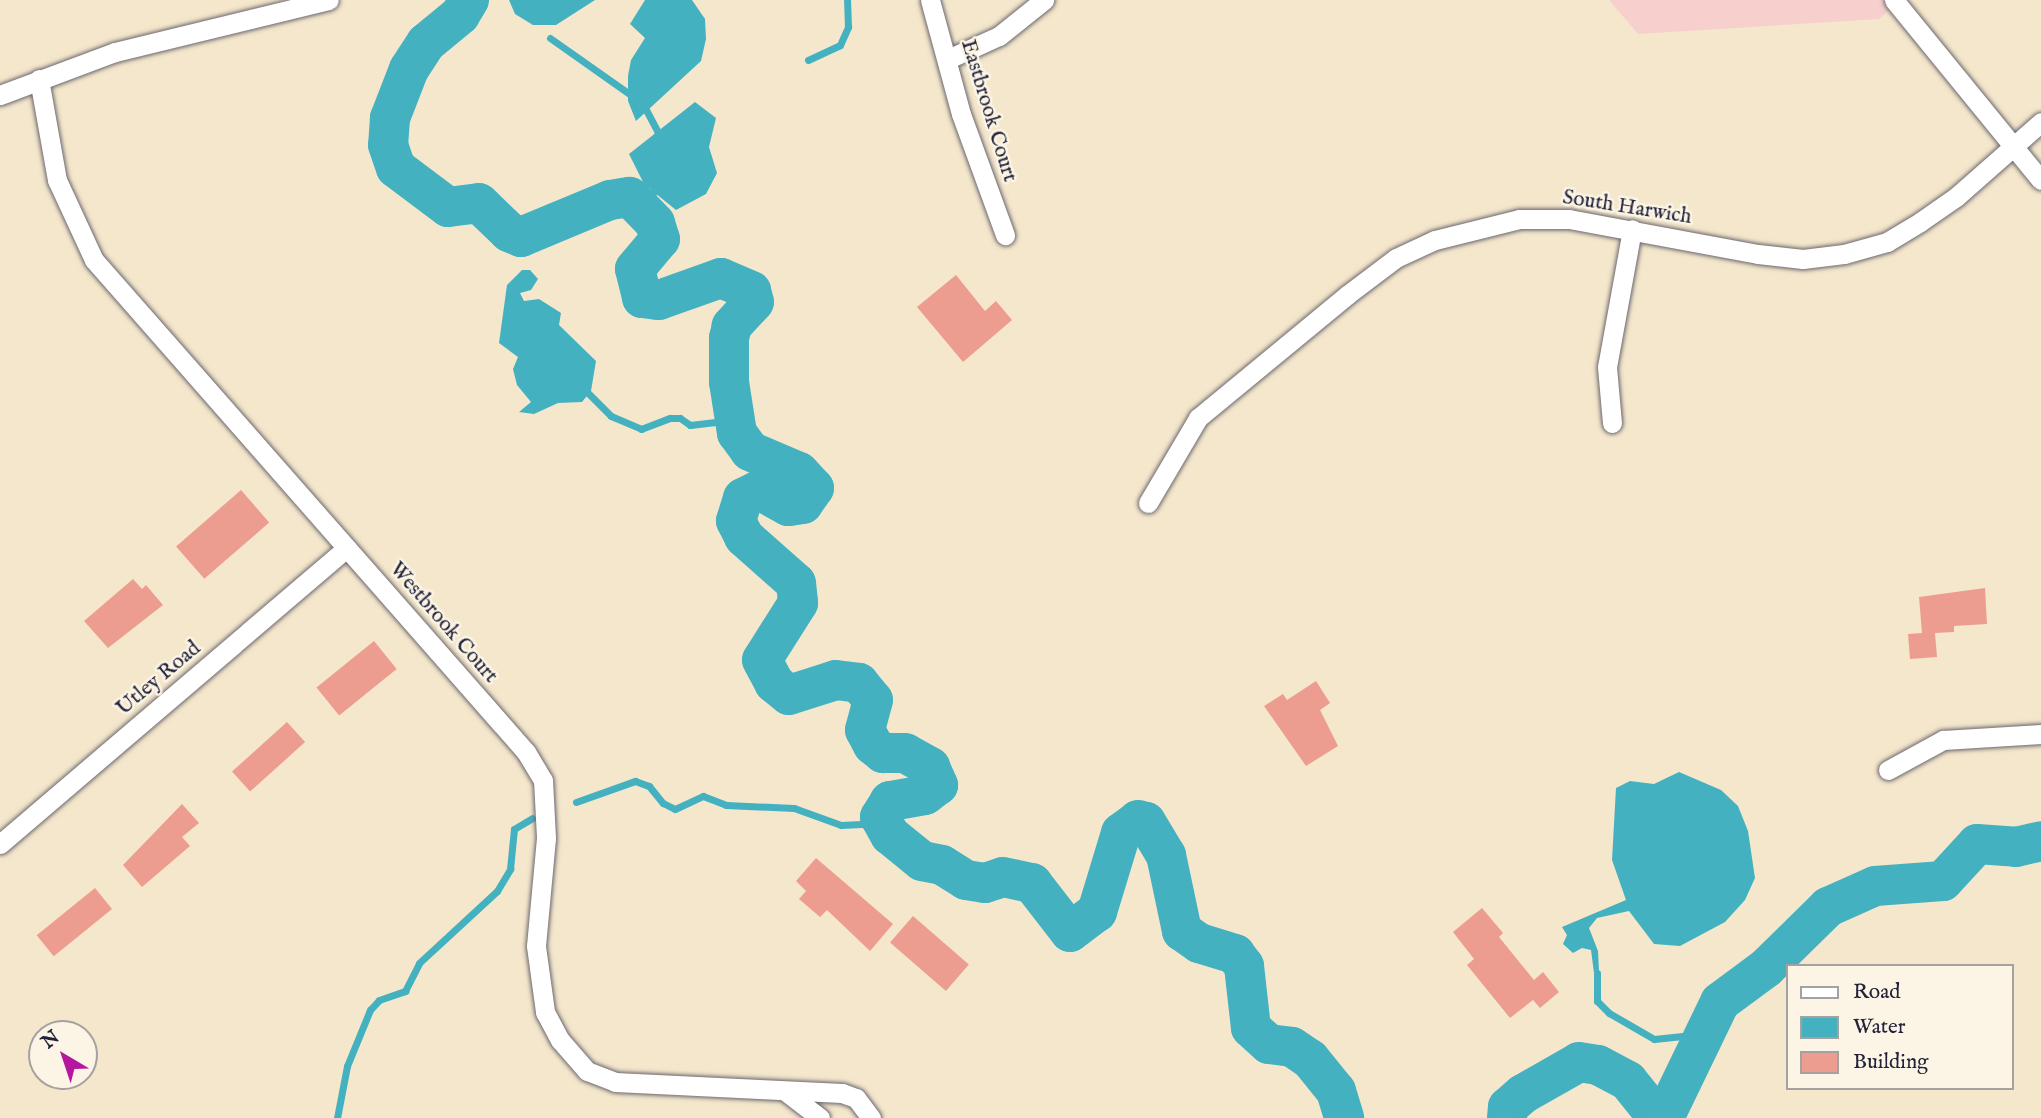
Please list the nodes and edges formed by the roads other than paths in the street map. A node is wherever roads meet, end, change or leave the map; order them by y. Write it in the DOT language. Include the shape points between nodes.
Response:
graph roads {
  1 [pos="330,0"];
  2 [pos="930,0"];
  3 [pos="1044,0"];
  4 [pos="1889,0"];
  5 [pos="948,59"];
  6 [pos="39,79"];
  7 [pos="0,95"];
  8 [pos="2041,122"];
  9 [pos="2012,147"];
  10 [pos="2041,180"];
  11 [pos="1632,229"];
  12 [pos="1005,235"];
  13 [pos="1612,423"];
  14 [pos="1148,503"];
  15 [pos="348,548"];
  16 [pos="2041,734"];
  17 [pos="1888,770"];
  18 [pos="0,844"];
  19 [pos="785,1091"];
  20 [pos="820,1118"];
  21 [pos="871,1118"];
  1 -- 6 [label="street" via="115,52"];
  2 -- 5 [label="street, Eastbrook Court"];
  3 -- 5 [label="street" via="999,36"];
  4 -- 9 [label="street"];
  5 -- 12 [label="street, Eastbrook Court" via="965,125"];
  6 -- 7 [label="street"];
  6 -- 15 [label="street, Westbrook Court" via="57,180 94,260"];
  8 -- 9 [label="street, South Harwich"];
  9 -- 10 [label="street"];
  9 -- 11 [label="street, South Harwich" via="1920,222 1887,242 1844,254 1803,259 1769,255"];
  11 -- 13 [label="street" via="1606,367"];
  11 -- 14 [label="street, South Harwich" via="1569,219 1518,219 1480,226 1396,258 1273,352 1198,418"];
  15 -- 18 [label="street, Utley Road"];
  15 -- 19 [label="street, Westbrook Court" via="526,752 543,780 546,838 536,946 545,1012 560,1040 587,1071 615,1082"];
  16 -- 17 [label="street" via="1943,740"];
  19 -- 20 [label="street"];
  19 -- 21 [label="street, Westbrook Court" via="842,1093 856,1098"];
}
